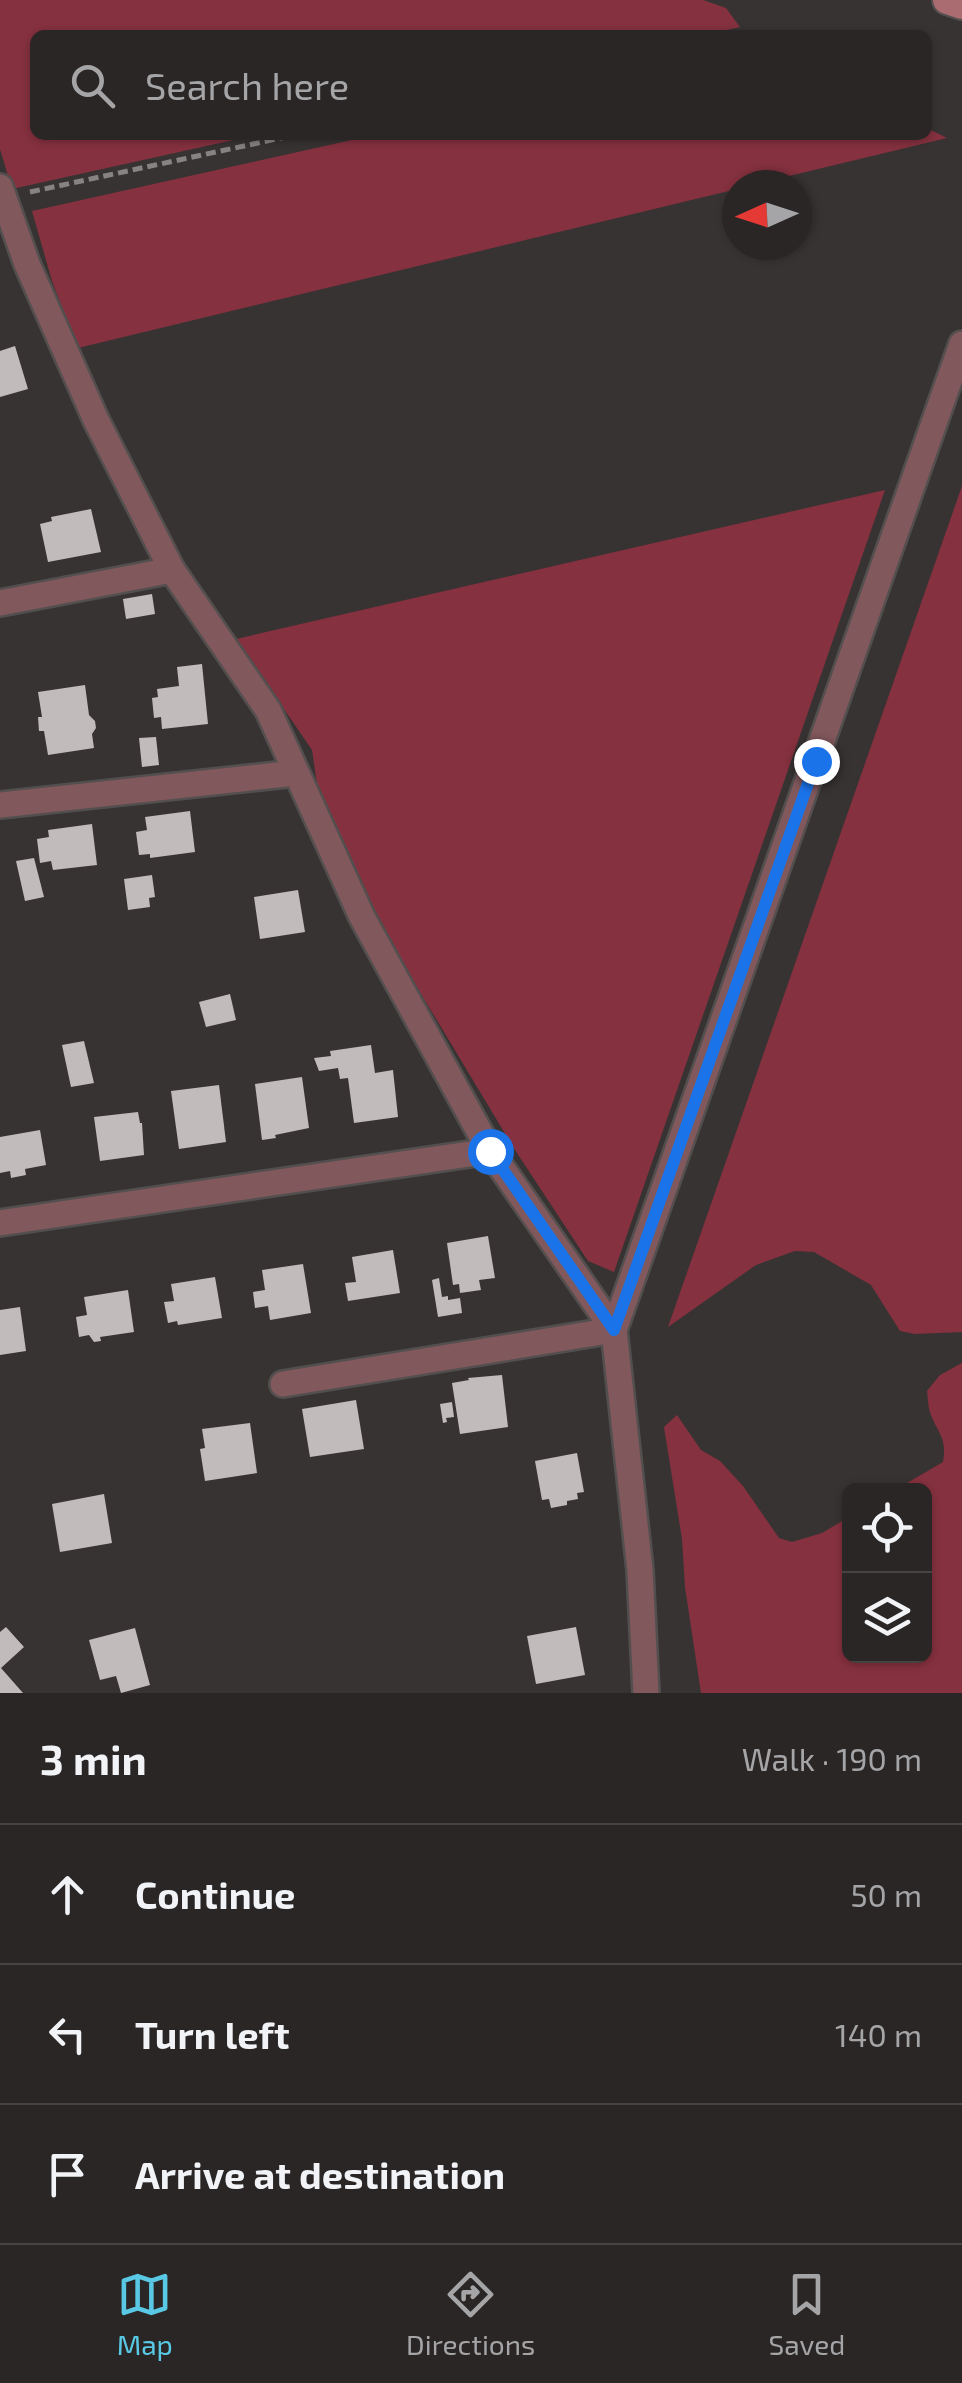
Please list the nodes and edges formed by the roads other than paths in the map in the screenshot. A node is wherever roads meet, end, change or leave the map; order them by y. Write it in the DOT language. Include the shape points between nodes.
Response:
graph roads {
  1 [pos="947,0"];
  2 [pos="962,5"];
  3 [pos="2,193"];
  4 [pos="962,344"];
  5 [pos="172,570"];
  6 [pos="0,603"];
  7 [pos="296,774"];
  8 [pos="0,805"];
  9 [pos="490,1151"];
  10 [pos="0,1223"];
  11 [pos="614,1330"];
  12 [pos="283,1384"];
  13 [pos="646,1693"];
  1 -- 2 [label="main road"];
  3 -- 5 [label="street" via="96,420"];
  4 -- 11 [label="street"];
  5 -- 6 [label="street"];
  5 -- 7 [label="street" via="268,710"];
  7 -- 8 [label="street"];
  7 -- 9 [label="street" via="389,969"];
  9 -- 10 [label="street"];
  9 -- 11 [label="street"];
  11 -- 12 [label="street"];
  11 -- 13 [label="street"];
}
